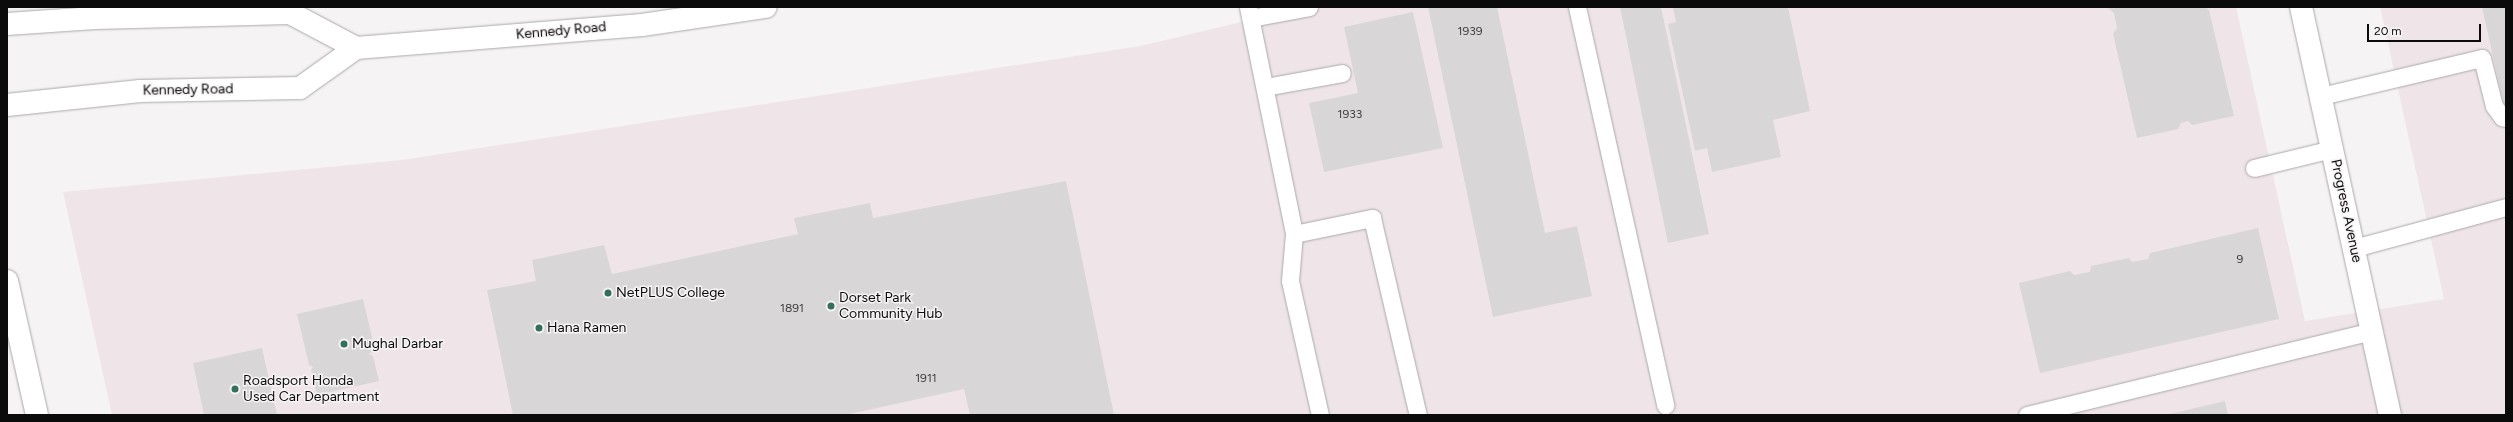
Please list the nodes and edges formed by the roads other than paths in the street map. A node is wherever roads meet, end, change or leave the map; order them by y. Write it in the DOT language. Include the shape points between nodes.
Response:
graph roads {
  1 [pos="766,7"];
  2 [pos="1310,7"];
  3 [pos="1577,7"];
  4 [pos="2301,7"];
  5 [pos="1250,13"];
  6 [pos="7,24"];
  7 [pos="356,48"];
  8 [pos="1342,73"];
  9 [pos="1265,87"];
  10 [pos="2321,96"];
  11 [pos="7,105"];
  12 [pos="2506,118"];
  13 [pos="2332,149"];
  14 [pos="2254,168"];
  15 [pos="2506,207"];
  16 [pos="1294,234"];
  17 [pos="2354,248"];
  18 [pos="7,281"];
  19 [pos="2371,331"];
  20 [pos="1665,405"];
  21 [pos="37,415"];
  22 [pos="1320,415"];
  23 [pos="1418,415"];
  24 [pos="2027,415"];
  25 [pos="2390,415"];
  1 -- 7 [label="main road, Kennedy Road" via="642,25"];
  2 -- 5 [label="lane"];
  3 -- 20 [label="lane"];
  4 -- 10 [label="main road, Progress Avenue"];
  5 -- 9 [label="lane"];
  6 -- 7 [label="main road" via="95,18 290,13"];
  7 -- 11 [label="main road, Kennedy Road" via="300,88 140,91"];
  8 -- 9 [label="lane"];
  9 -- 16 [label="lane"];
  10 -- 12 [label="lane" via="2482,58 2494,106 2502,117"];
  10 -- 13 [label="main road, Progress Avenue"];
  13 -- 14 [label="lane"];
  13 -- 17 [label="main road, Progress Avenue"];
  15 -- 17 [label="lane"];
  16 -- 22 [label="lane" via="1290,281"];
  16 -- 23 [label="lane" via="1372,218"];
  17 -- 19 [label="main road, Progress Avenue"];
  18 -- 21 [label="main road"];
  19 -- 24 [label="lane"];
  19 -- 25 [label="main road, Progress Avenue"];
}
